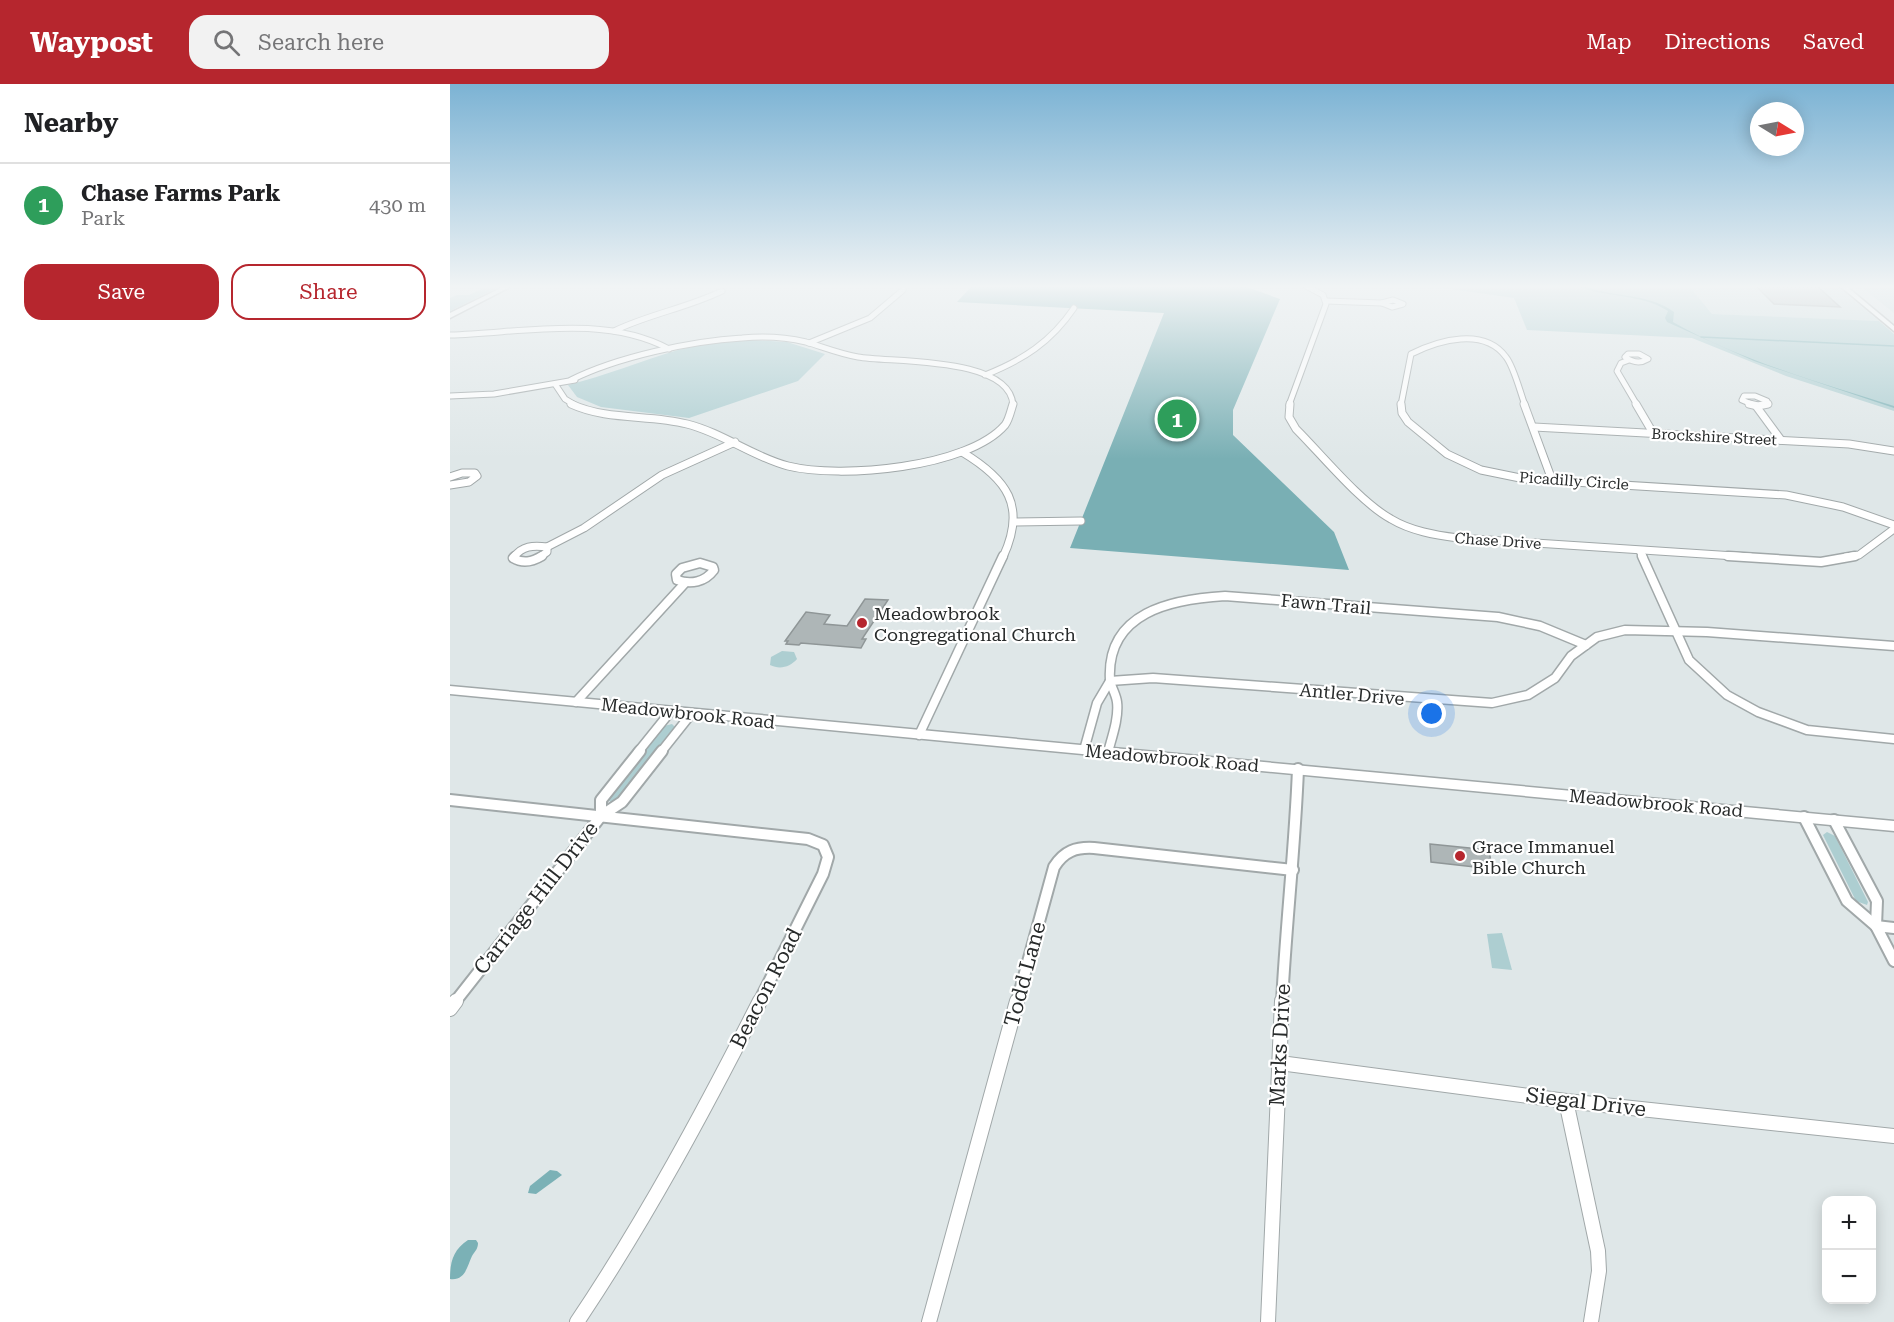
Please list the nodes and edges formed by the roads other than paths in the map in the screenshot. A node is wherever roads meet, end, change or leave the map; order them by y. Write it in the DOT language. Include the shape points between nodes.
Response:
graph roads {
  1 [pos="661,344"];
  2 [pos="695,344"];
  3 [pos="811,344"];
  4 [pos="1045,344"];
  5 [pos="1311,344"];
  6 [pos="1438,344"];
  7 [pos="1487,344"];
  8 [pos="669,349"];
  9 [pos="1629,360"];
  10 [pos="985,375"];
  11 [pos="555,384"];
  12 [pos="450,396"];
  13 [pos="1756,406"];
  14 [pos="1534,427"];
  15 [pos="1653,433"];
  16 [pos="1781,440"];
  17 [pos="735,442"];
  18 [pos="1894,451"];
  19 [pos="962,452"];
  20 [pos="450,477"];
  21 [pos="1552,480"];
  22 [pos="450,485"];
  23 [pos="1081,521"];
  24 [pos="1016,522"];
  25 [pos="1894,527"];
  26 [pos="547,547"];
  27 [pos="1640,550"];
  28 [pos="686,583"];
  29 [pos="1677,630"];
  30 [pos="1586,645"];
  31 [pos="1894,646"];
  32 [pos="1110,681"];
  33 [pos="450,690"];
  34 [pos="576,702"];
  35 [pos="671,711"];
  36 [pos="692,713"];
  37 [pos="919,735"];
  38 [pos="1894,739"];
  39 [pos="1084,750"];
  40 [pos="1108,752"];
  41 [pos="1298,769"];
  42 [pos="450,800"];
  43 [pos="600,816"];
  44 [pos="1804,817"];
  45 [pos="1834,820"];
  46 [pos="1894,826"];
  47 [pos="1293,870"];
  48 [pos="1876,926"];
  49 [pos="1894,928"];
  50 [pos="1894,961"];
  51 [pos="450,1009"];
  52 [pos="1280,1064"];
  53 [pos="1566,1101"];
  54 [pos="1894,1136"];
  55 [pos="577,1322"];
  56 [pos="929,1322"];
  57 [pos="1268,1322"];
  58 [pos="1591,1322"];
  1 -- 8 [label="street"];
  2 -- 8 [label="street"];
  3 -- 10 [label="street" via="868,360 953,366"];
  4 -- 10 [label="street"];
  5 -- 27 [label="street, Chase Drive" via="1287,411 1288,418 1380,513 1404,526 1447,537"];
  6 -- 21 [label="street, Picadilly Circle" via="1423,347 1408,359 1401,405 1408,422 1465,464 1507,476"];
  7 -- 14 [label="street, Picadilly Circle" via="1507,357"];
  8 -- 11 [label="street" via="614,370"];
  9 -- 15 [label="street" via="1621,363 1617,371"];
  10 -- 19 [label="street" via="1008,392 1012,413 996,433"];
  11 -- 12 [label="street" via="494,394"];
  11 -- 17 [label="street" via="567,400 581,408 685,423"];
  13 -- 16 [label="street"];
  14 -- 15 [label="street, Brockshire Street"];
  14 -- 21 [label="street"];
  15 -- 16 [label="street, Brockshire Street"];
  16 -- 18 [label="street, Brockshire Street"];
  17 -- 19 [label="street" via="780,464 826,472 888,470"];
  17 -- 26 [label="street" via="647,484 578,534"];
  19 -- 24 [label="street" via="988,468 1006,487"];
  20 -- 22 [label="street" via="467,472 477,476 469,482"];
  21 -- 25 [label="street, Picadilly Circle" via="1786,495 1843,507"];
  23 -- 24 [label="street"];
  24 -- 37 [label="street"];
  25 -- 27 [label="street, Chase Drive" via="1859,555 1831,561"];
  27 -- 29 [label="street"];
  28 -- 34 [label="street"];
  29 -- 30 [label="street, Antler Drive" via="1625,630 1597,637"];
  29 -- 31 [label="street, Antler Drive"];
  29 -- 38 [label="street" via="1689,660 1736,701 1807,730"];
  30 -- 32 [label="street, Antler Drive" via="1544,686 1492,703 1153,678"];
  30 -- 32 [label="street, Fawn Trail" via="1540,626 1498,617 1201,597 1166,604 1129,626 1113,651"];
  32 -- 39 [label="street, Fawn Trail" via="1097,703"];
  32 -- 40 [label="street, Fawn Trail" via="1117,702"];
  33 -- 34 [label="street, Meadowbrook Road"];
  34 -- 35 [label="street, Meadowbrook Road"];
  35 -- 36 [label="street, Meadowbrook Road"];
  35 -- 43 [label="street, Carriage Hill Drive" via="601,800"];
  36 -- 37 [label="street, Meadowbrook Road"];
  36 -- 43 [label="street, Carriage Hill Drive" via="622,802"];
  37 -- 39 [label="street, Meadowbrook Road"];
  39 -- 40 [label="street, Meadowbrook Road"];
  40 -- 41 [label="street, Meadowbrook Road"];
  41 -- 44 [label="street, Meadowbrook Road"];
  41 -- 47 [label="street, Marks Drive"];
  42 -- 43 [label="street, Beacon Road"];
  43 -- 51 [label="street, Carriage Hill Drive"];
  43 -- 55 [label="street, Beacon Road" via="808,839 823,845 828,857 823,874 666,1182"];
  44 -- 45 [label="street, Meadowbrook Road"];
  44 -- 48 [label="street" via="1847,901"];
  45 -- 46 [label="street, Meadowbrook Road"];
  45 -- 48 [label="street" via="1877,901"];
  47 -- 52 [label="street, Marks Drive" via="1286,923"];
  47 -- 56 [label="street, Todd Lane" via="1094,848 1068,850 1060,856"];
  48 -- 49 [label="street"];
  48 -- 50 [label="street"];
  52 -- 53 [label="street, Siegal Drive"];
  52 -- 57 [label="street, Marks Drive"];
  53 -- 54 [label="street, Siegal Drive"];
  53 -- 58 [label="street" via="1598,1251"];
}
